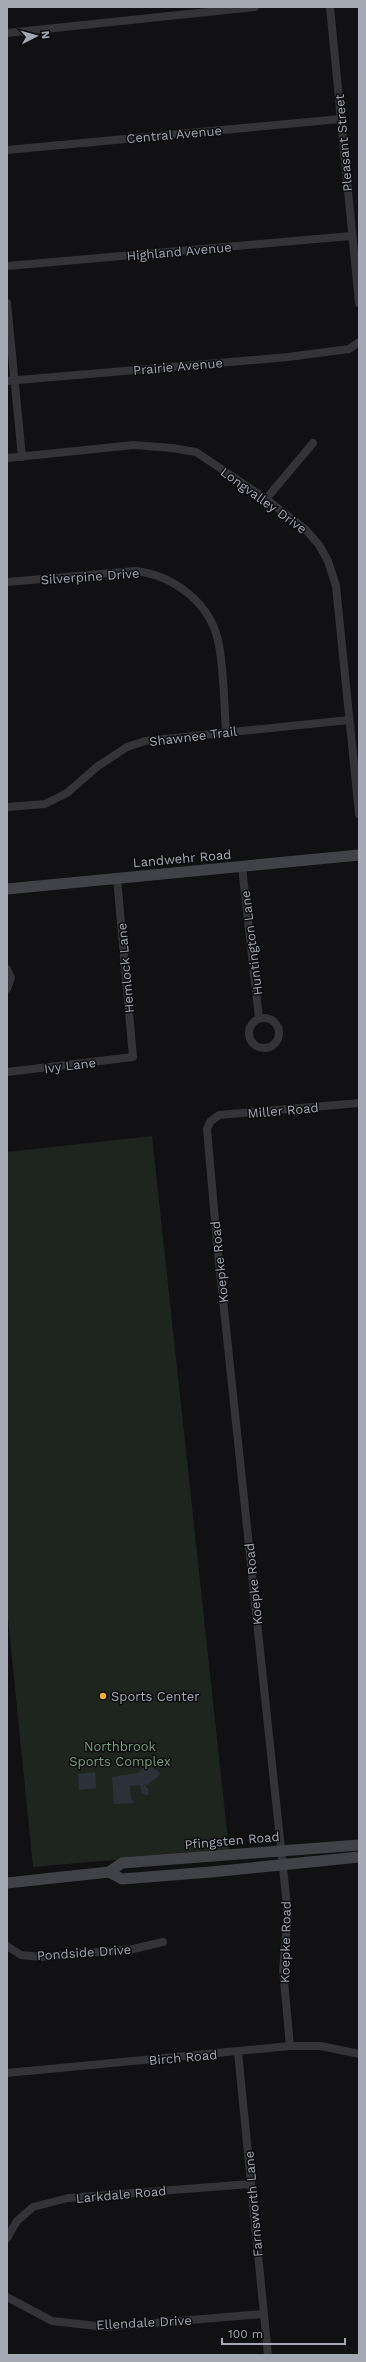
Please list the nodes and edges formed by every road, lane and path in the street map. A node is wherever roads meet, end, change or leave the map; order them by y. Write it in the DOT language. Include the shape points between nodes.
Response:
graph roads {
  1 [pos="255,7"];
  2 [pos="330,7"];
  3 [pos="7,34"];
  4 [pos="341,119"];
  5 [pos="7,150"];
  6 [pos="351,236"];
  7 [pos="7,266"];
  8 [pos="7,303"];
  9 [pos="359,303"];
  10 [pos="359,342"];
  11 [pos="11,381"];
  12 [pos="313,443"];
  13 [pos="22,457"];
  14 [pos="7,458"];
  15 [pos="266,499"];
  16 [pos="7,582"];
  17 [pos="349,720"];
  18 [pos="226,731"];
  19 [pos="7,807"];
  20 [pos="359,814"];
  21 [pos="359,854"];
  22 [pos="242,867"];
  23 [pos="117,878"];
  24 [pos="7,889"];
  25 [pos="7,969"];
  26 [pos="7,989"];
  27 [pos="259,1018"];
  28 [pos="133,1057"];
  29 [pos="7,1072"];
  30 [pos="359,1103"];
  31 [pos="210,1122"];
  32 [pos="359,1845"];
  33 [pos="281,1850"];
  34 [pos="209,1857"];
  35 [pos="359,1857"];
  36 [pos="283,1865"];
  37 [pos="109,1872"];
  38 [pos="211,1872"];
  39 [pos="7,1883"];
  40 [pos="163,1942"];
  41 [pos="7,1946"];
  42 [pos="290,2046"];
  43 [pos="238,2052"];
  44 [pos="359,2054"];
  45 [pos="7,2073"];
  46 [pos="251,2184"];
  47 [pos="7,2238"];
  48 [pos="7,2297"];
  49 [pos="263,2314"];
  50 [pos="268,2355"];
  1 -- 3 [label="street"];
  2 -- 4 [label="street, Pleasant Street"];
  4 -- 5 [label="street, Central Avenue"];
  4 -- 6 [label="street, Pleasant Street"];
  6 -- 7 [label="street, Highland Avenue"];
  6 -- 9 [label="street, Pleasant Street"];
  8 -- 11 [label="street"];
  10 -- 11 [label="street, Prairie Avenue" via="349,349 288,356"];
  11 -- 13 [label="street"];
  12 -- 15 [label="street"];
  13 -- 14 [label="street, Longvalley Drive"];
  13 -- 15 [label="street, Longvalley Drive" via="134,445 196,452"];
  15 -- 17 [label="street, Longvalley Drive" via="306,530 328,561 336,586"];
  16 -- 18 [label="street, Silverpine Drive" via="135,571 150,572 180,587 206,612 218,640"];
  17 -- 18 [label="street, Shawnee Trail"];
  17 -- 20 [label="street, Longvalley Drive"];
  18 -- 19 [label="street, Shawnee Trail" via="144,741 127,747 67,793 45,804"];
  21 -- 22 [label="main road, Landwehr Road"];
  22 -- 23 [label="main road, Landwehr Road"];
  22 -- 27 [label="street, Huntington Lane"];
  23 -- 24 [label="main road, Landwehr Road"];
  23 -- 28 [label="street, Hemlock Lane"];
  25 -- 26 [label="street" via="11,978"];
  28 -- 29 [label="street, Ivy Lane"];
  30 -- 31 [label="street, Miller Road" via="219,1115"];
  31 -- 33 [label="street, Koepke Road" via="208,1134 217,1243"];
  32 -- 33 [label="main road, Pfingsten Road"];
  33 -- 34 [label="main road, Pfingsten Road"];
  33 -- 36 [label="street, Koepke Road"];
  34 -- 37 [label="main road, Pfingsten Road" via="122,1863"];
  34 -- 38 [label="main road"];
  35 -- 36 [label="main road, Pfingsten Road"];
  36 -- 38 [label="main road, Pfingsten Road"];
  36 -- 42 [label="street, Koepke Road" via="288,1915 283,1970"];
  37 -- 38 [label="main road, Pfingsten Road" via="122,1878"];
  37 -- 39 [label="main road, Pfingsten Road"];
  40 -- 41 [label="street, Pondside Drive" via="133,1949 41,1957 21,1955"];
  42 -- 43 [label="street, Birch Road"];
  42 -- 44 [label="street, Birch Road" via="321,2046"];
  43 -- 45 [label="street, Birch Road"];
  43 -- 46 [label="street, Farnsworth Lane"];
  46 -- 47 [label="street, Larkdale Road" via="68,2198 33,2206 17,2221"];
  46 -- 49 [label="street, Farnsworth Lane"];
  48 -- 49 [label="street, Ellendale Drive" via="52,2321 106,2327"];
  49 -- 50 [label="street, Farnsworth Lane"];
}
